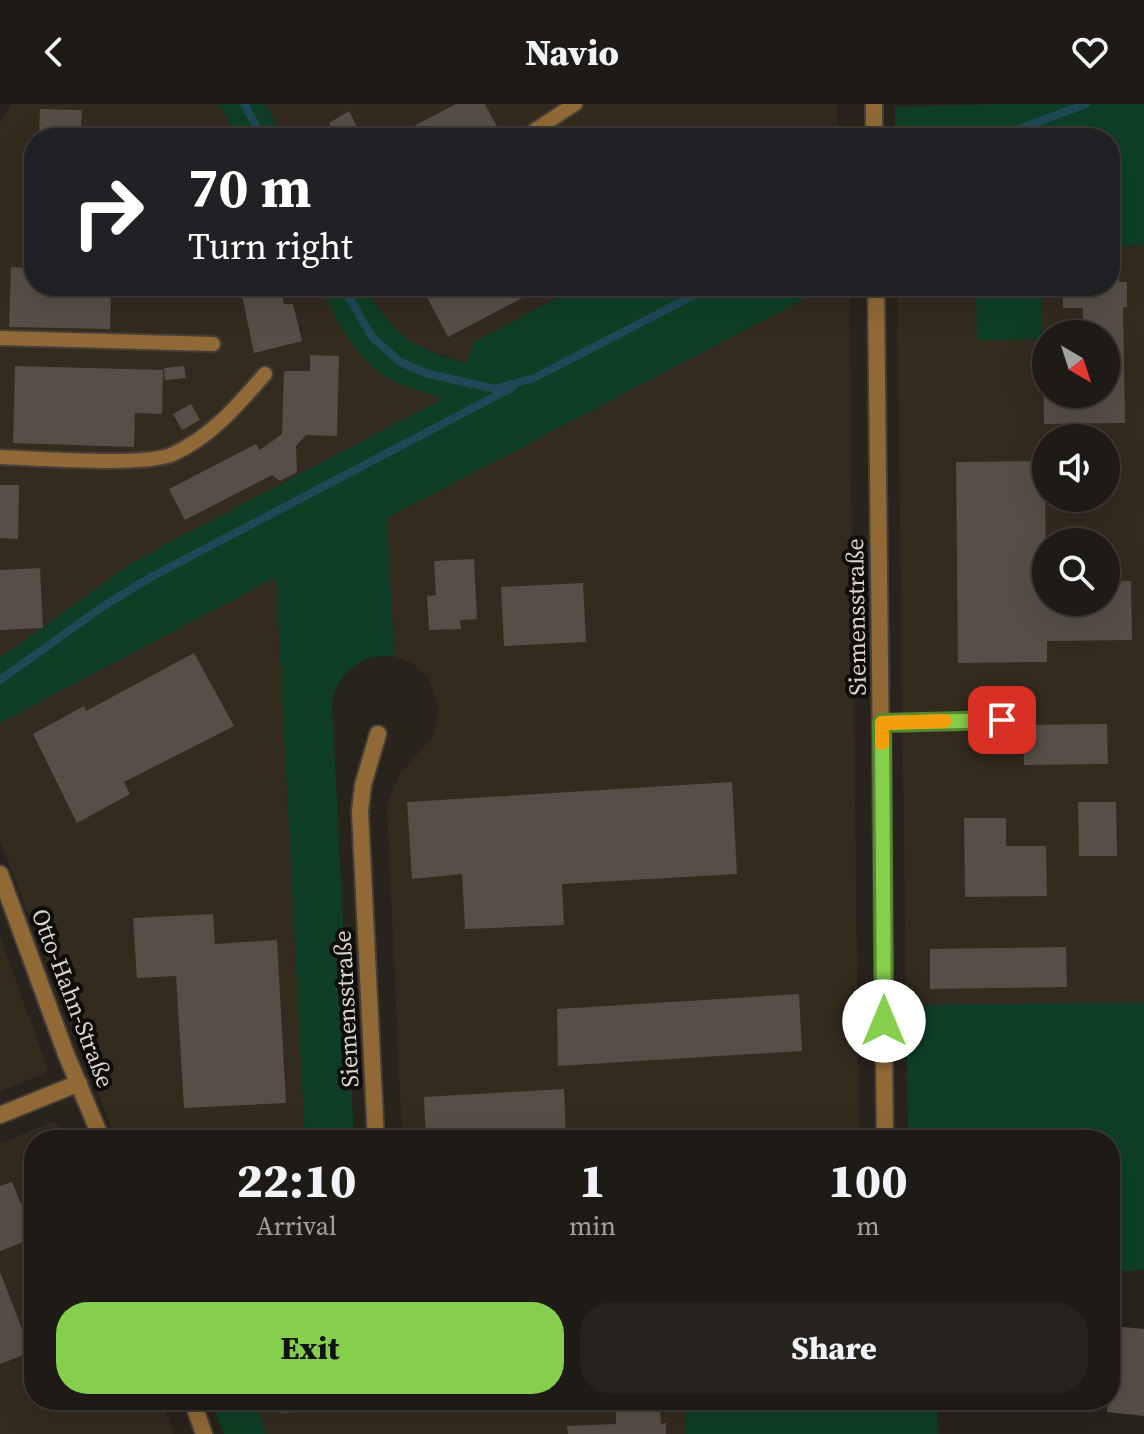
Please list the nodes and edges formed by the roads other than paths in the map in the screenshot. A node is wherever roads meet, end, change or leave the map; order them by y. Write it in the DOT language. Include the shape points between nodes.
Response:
graph roads {
  1 [pos="575,104"];
  2 [pos="874,104"];
  3 [pos="538,128"];
  4 [pos="874,128"];
  5 [pos="876,296"];
  6 [pos="0,338"];
  7 [pos="213,344"];
  8 [pos="265,374"];
  9 [pos="0,457"];
  10 [pos="1002,720"];
  11 [pos="882,723"];
  12 [pos="378,734"];
  13 [pos="0,874"];
  14 [pos="79,1083"];
  15 [pos="0,1115"];
  16 [pos="98,1130"];
  17 [pos="376,1130"];
  18 [pos="885,1130"];
  19 [pos="196,1410"];
  20 [pos="204,1434"];
  1 -- 3 [label="lane"];
  2 -- 4 [label="street"];
  5 -- 11 [label="street, Siemensstraße"];
  6 -- 7 [label="lane"];
  8 -- 9 [label="lane" via="226,420 171,455 142,460"];
  10 -- 11 [label="lane"];
  11 -- 18 [label="street, Siemensstraße"];
  12 -- 17 [label="street, Siemensstraße" via="360,811"];
  13 -- 14 [label="street, Otto-Hahn-Straße"];
  14 -- 15 [label="street"];
  14 -- 16 [label="street, Otto-Hahn-Straße"];
  19 -- 20 [label="street"];
}
